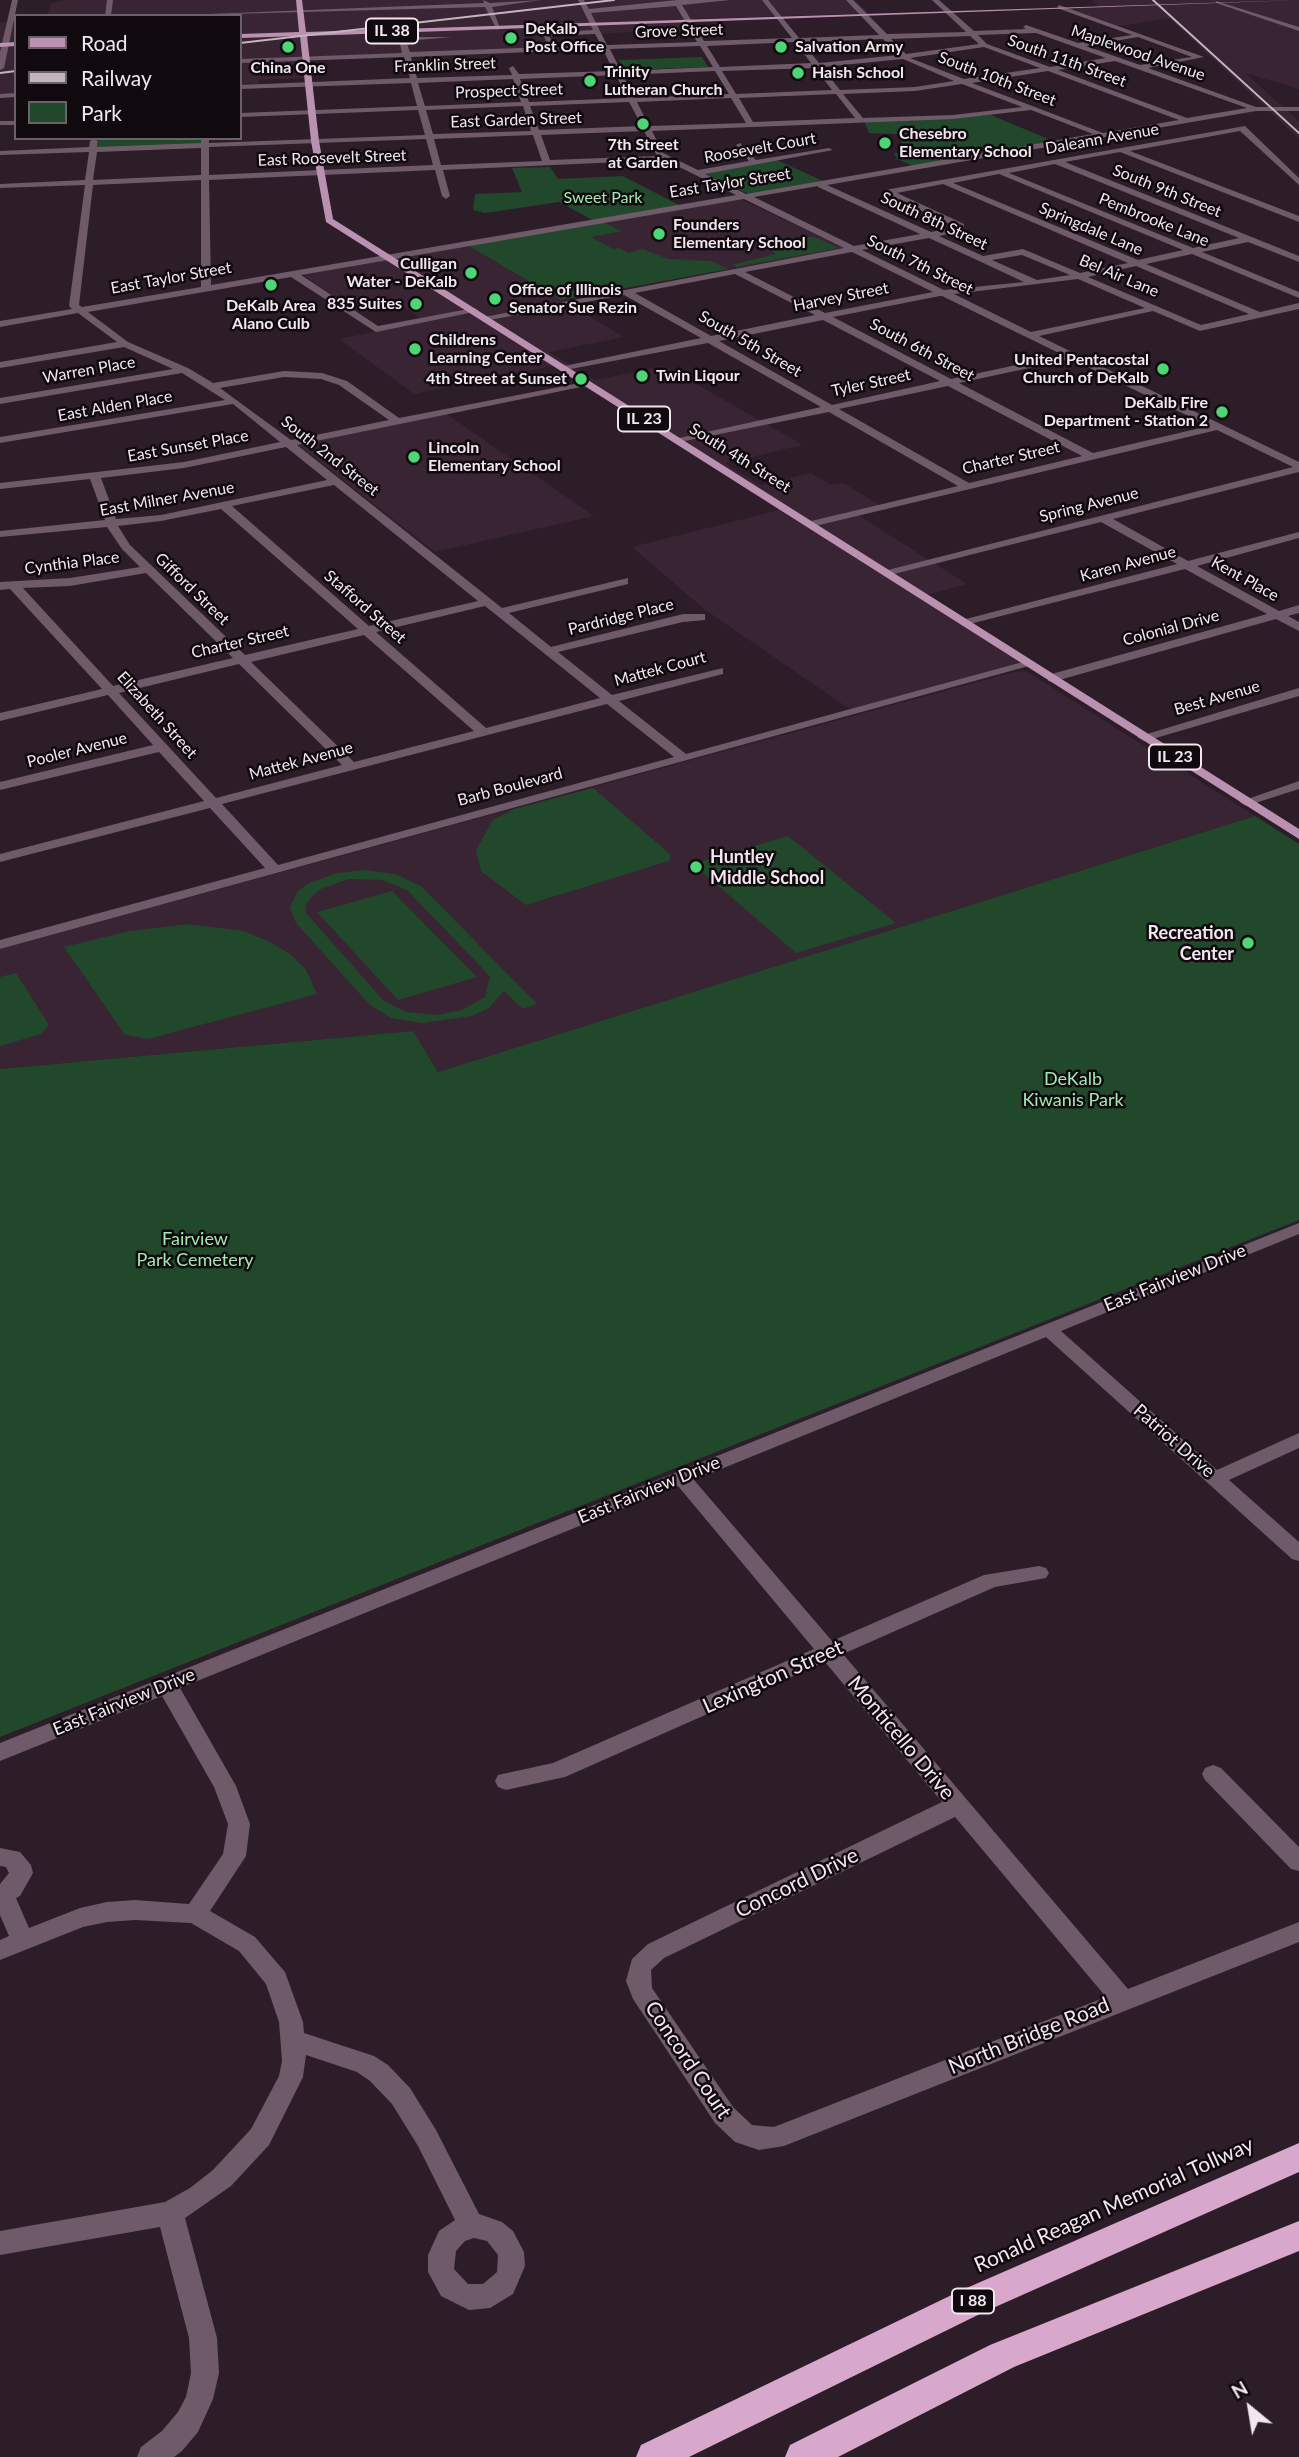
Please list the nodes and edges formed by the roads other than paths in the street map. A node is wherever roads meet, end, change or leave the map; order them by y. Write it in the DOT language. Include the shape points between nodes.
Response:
graph roads {
  1 [pos="299,0"];
  2 [pos="538,0"];
  3 [pos="581,0"];
  4 [pos="727,0"];
  5 [pos="765,0"];
  6 [pos="849,0"];
  7 [pos="935,0"];
  8 [pos="1299,0"];
  9 [pos="1214,1"];
  10 [pos="487,2"];
  11 [pos="677,2"];
  12 [pos="204,4"];
  13 [pos="1059,7"];
  14 [pos="586,10"];
  15 [pos="300,11"];
  16 [pos="948,11"];
  17 [pos="204,14"];
  18 [pos="228,14"];
  19 [pos="864,15"];
  20 [pos="780,18"];
  21 [pos="14,20"];
  22 [pos="1012,20"];
  23 [pos="0,21"];
  24 [pos="687,21"];
  25 [pos="497,27"];
  26 [pos="595,28"];
  27 [pos="571,29"];
  28 [pos="1299,30"];
  29 [pos="1035,32"];
  30 [pos="12,33"];
  31 [pos="303,34"];
  32 [pos="973,34"];
  33 [pos="401,35"];
  34 [pos="242,36"];
  35 [pos="1138,36"];
  36 [pos="449,37"];
  37 [pos="887,37"];
  38 [pos="797,41"];
  39 [pos="703,44"];
  40 [pos="985,45"];
  41 [pos="1075,46"];
  42 [pos="2,48"];
  43 [pos="605,48"];
  44 [pos="552,50"];
  45 [pos="507,51"];
  46 [pos="406,55"];
  47 [pos="905,57"];
  48 [pos="307,58"];
  49 [pos="1114,59"];
  50 [pos="242,61"];
  51 [pos="819,65"];
  52 [pos="1138,67"];
  53 [pos="0,68"];
  54 [pos="718,69"];
  55 [pos="1046,70"];
  56 [pos="617,73"];
  57 [pos="516,77"];
  58 [pos="414,80"];
  59 [pos="965,82"];
  60 [pos="310,84"];
  61 [pos="242,87"];
  62 [pos="837,92"];
  63 [pos="733,96"];
  64 [pos="630,100"];
  65 [pos="526,104"];
  66 [pos="1032,107"];
  67 [pos="421,108"];
  68 [pos="1256,109"];
  69 [pos="1299,109"];
  70 [pos="313,112"];
  71 [pos="242,115"];
  72 [pos="860,120"];
  73 [pos="1187,120"];
  74 [pos="751,125"];
  75 [pos="646,129"];
  76 [pos="536,133"];
  77 [pos="1102,135"];
  78 [pos="428,137"];
  79 [pos="94,140"];
  80 [pos="315,141"];
  81 [pos="205,142"];
  82 [pos="740,145"];
  83 [pos="1135,147"];
  84 [pos="1024,149"];
  85 [pos="92,150"];
  86 [pos="829,150"];
  87 [pos="1121,150"];
  88 [pos="0,153"];
  89 [pos="664,159"];
  90 [pos="1055,162"];
  91 [pos="754,163"];
  92 [pos="547,164"];
  93 [pos="438,168"];
  94 [pos="914,169"];
  95 [pos="998,171"];
  96 [pos="321,172"];
  97 [pos="696,173"];
  98 [pos="207,177"];
  99 [pos="942,181"];
  100 [pos="88,182"];
  101 [pos="1299,183"];
  102 [pos="821,185"];
  103 [pos="0,186"];
  104 [pos="446,196"];
  105 [pos="746,198"];
  106 [pos="906,201"];
  107 [pos="871,208"];
  108 [pos="1299,219"];
  109 [pos="928,234"];
  110 [pos="1248,239"];
  111 [pos="853,249"];
  112 [pos="1191,250"];
  113 [pos="387,257"];
  114 [pos="982,259"];
  115 [pos="1299,259"];
  116 [pos="1133,262"];
  117 [pos="737,271"];
  118 [pos="293,274"];
  119 [pos="1077,274"];
  120 [pos="1035,284"];
  121 [pos="206,288"];
  122 [pos="625,291"];
  123 [pos="940,293"];
  124 [pos="1299,295"];
  125 [pos="1299,306"];
  126 [pos="1156,308"];
  127 [pos="79,310"];
  128 [pos="479,314"];
  129 [pos="1259,315"];
  130 [pos="824,316"];
  131 [pos="0,324"];
  132 [pos="1029,335"];
  133 [pos="709,339"];
  134 [pos="125,344"];
  135 [pos="1070,356"];
  136 [pos="0,365"];
  137 [pos="564,369"];
  138 [pos="184,370"];
  139 [pos="950,382"];
  140 [pos="586,383"];
  141 [pos="213,386"];
  142 [pos="0,401"];
  143 [pos="235,401"];
  144 [pos="830,408"];
  145 [pos="397,421"];
  146 [pos="1218,427"];
  147 [pos="0,440"];
  148 [pos="679,441"];
  149 [pos="289,444"];
  150 [pos="1092,457"];
  151 [pos="1299,468"];
  152 [pos="95,477"];
  153 [pos="337,481"];
  154 [pos="0,486"];
  155 [pos="968,486"];
  156 [pos="225,506"];
  157 [pos="1103,518"];
  158 [pos="811,524"];
  159 [pos="112,525"];
  160 [pos="0,534"];
  161 [pos="1299,535"];
  162 [pos="1187,565"];
  163 [pos="148,569"];
  164 [pos="886,572"];
  165 [pos="624,582"];
  166 [pos="7,586"];
  167 [pos="487,602"];
  168 [pos="1299,610"];
  169 [pos="500,612"];
  170 [pos="1278,615"];
  171 [pos="701,617"];
  172 [pos="966,623"];
  173 [pos="1299,627"];
  174 [pos="367,630"];
  175 [pos="549,651"];
  176 [pos="243,659"];
  177 [pos="1030,664"];
  178 [pos="719,671"];
  179 [pos="1052,678"];
  180 [pos="112,690"];
  181 [pos="1299,692"];
  182 [pos="611,700"];
  183 [pos="0,717"];
  184 [pos="484,733"];
  185 [pos="1144,737"];
  186 [pos="161,747"];
  187 [pos="683,758"];
  188 [pos="351,766"];
  189 [pos="1299,785"];
  190 [pos="0,786"];
  191 [pos="213,802"];
  192 [pos="1246,802"];
  193 [pos="1299,835"];
  194 [pos="0,858"];
  195 [pos="275,870"];
  196 [pos="0,945"];
  197 [pos="1299,1228"];
  198 [pos="1048,1329"];
  199 [pos="1299,1440"];
  200 [pos="680,1476"];
  201 [pos="1216,1478"];
  202 [pos="1299,1554"];
  203 [pos="1039,1573"];
  204 [pos="828,1652"];
  205 [pos="167,1685"];
  206 [pos="0,1752"];
  207 [pos="1213,1774"];
  208 [pos="506,1781"];
  209 [pos="958,1805"];
  210 [pos="0,1857"];
  211 [pos="1299,1862"];
  212 [pos="1,1894"];
  213 [pos="195,1914"];
  214 [pos="1299,1932"];
  215 [pos="23,1940"];
  216 [pos="0,1950"];
  217 [pos="640,1966"];
  218 [pos="1122,1999"];
  219 [pos="293,2040"];
  220 [pos="759,2139"];
  221 [pos="1299,2157"];
  222 [pos="170,2213"];
  223 [pos="472,2227"];
  224 [pos="1299,2236"];
  225 [pos="0,2243"];
  226 [pos="151,2457"];
  227 [pos="653,2457"];
  228 [pos="802,2457"];
  1 -- 15 [label="main road, IL 23"];
  2 -- 10 [label="street"];
  3 -- 14 [label="street"];
  4 -- 11 [label="street"];
  5 -- 20 [label="street"];
  6 -- 19 [label="street, South 10th Street"];
  7 -- 16 [label="street, South 11th Street"];
  8 -- 9 [label="main road"];
  9 -- 13 [label="main road"];
  9 -- 28 [label="street"];
  10 -- 15 [label="street"];
  10 -- 25 [label="street"];
  11 -- 14 [label="street"];
  11 -- 24 [label="street"];
  12 -- 17 [label="street"];
  13 -- 16 [label="main road"];
  13 -- 35 [label="street"];
  14 -- 26 [label="street"];
  15 -- 18 [label="street"];
  15 -- 31 [label="main road, South 4th Street / IL 23"];
  16 -- 19 [label="main road"];
  16 -- 32 [label="street, South 11th Street"];
  19 -- 20 [label="main road"];
  19 -- 37 [label="street, South 10th Street"];
  20 -- 24 [label="main road"];
  20 -- 38 [label="street"];
  21 -- 23 [label="street"];
  21 -- 30 [label="street"];
  22 -- 29 [label="street, Maplewood Avenue"];
  24 -- 26 [label="main road"];
  24 -- 39 [label="street"];
  25 -- 27 [label="main road, IL 38"];
  25 -- 33 [label="main road, IL 38"];
  26 -- 27 [label="street"];
  26 -- 43 [label="street"];
  27 -- 44 [label="street" via="545,34"];
  29 -- 32 [label="street, Grove Street"];
  29 -- 41 [label="street, Maplewood Avenue"];
  30 -- 42 [label="street"];
  31 -- 33 [label="main road, IL 38"];
  31 -- 34 [label="main road, IL 38"];
  31 -- 48 [label="main road, South 4th Street / IL 23"];
  32 -- 37 [label="street, Grove Street"];
  32 -- 40 [label="street, South 11th Street"];
  33 -- 36 [label="street"];
  33 -- 46 [label="street"];
  35 -- 41 [label="street"];
  35 -- 52 [label="street" via="1200,57"];
  37 -- 38 [label="street, Grove Street"];
  37 -- 47 [label="street, South 10th Street"];
  38 -- 39 [label="street, Grove Street"];
  38 -- 51 [label="street"];
  39 -- 43 [label="street, Grove Street"];
  39 -- 54 [label="street"];
  40 -- 47 [label="street, Franklin Street"];
  40 -- 55 [label="street, South 11th Street"];
  41 -- 49 [label="street, Maplewood Avenue"];
  42 -- 53 [label="street"];
  43 -- 44 [label="street, Grove Street"];
  43 -- 56 [label="street"];
  44 -- 45 [label="street, Grove Street"];
  45 -- 46 [label="street, Grove Street"];
  45 -- 57 [label="street"];
  46 -- 48 [label="street, Grove Street"];
  46 -- 58 [label="street"];
  47 -- 51 [label="street, Franklin Street"];
  47 -- 59 [label="street, South 10th Street"];
  48 -- 50 [label="street, Grove Street"];
  48 -- 60 [label="main road, South 4th Street / IL 23"];
  49 -- 52 [label="street, Maplewood Avenue"];
  49 -- 55 [label="street, Prospect Street"];
  51 -- 54 [label="street, Franklin Street"];
  51 -- 62 [label="street"];
  52 -- 68 [label="street, Maplewood Avenue"];
  54 -- 56 [label="street, Franklin Street"];
  54 -- 63 [label="street"];
  55 -- 59 [label="street, Prospect Street"];
  55 -- 73 [label="street, South 11th Street"];
  56 -- 57 [label="street, Franklin Street"];
  56 -- 64 [label="street"];
  57 -- 58 [label="street, Franklin Street"];
  57 -- 65 [label="street"];
  58 -- 60 [label="street, Franklin Street"];
  58 -- 67 [label="street"];
  59 -- 62 [label="street, Prospect Street"];
  59 -- 66 [label="street, South 10th Street"];
  60 -- 61 [label="street, Franklin Street"];
  60 -- 70 [label="main road, South 4th Street / IL 23"];
  62 -- 63 [label="street, Prospect Street"];
  62 -- 72 [label="street"];
  63 -- 64 [label="street, Prospect Street"];
  63 -- 74 [label="street"];
  64 -- 65 [label="street, Prospect Street"];
  64 -- 75 [label="street"];
  65 -- 67 [label="street, Prospect Street"];
  65 -- 76 [label="street"];
  66 -- 72 [label="street, East Garden Street" via="983,115"];
  66 -- 77 [label="street, South 10th Street"];
  67 -- 70 [label="street, Prospect Street"];
  67 -- 78 [label="street"];
  68 -- 69 [label="street, East Taylor Street"];
  68 -- 73 [label="street, East Taylor Street"];
  70 -- 71 [label="street, Prospect Street"];
  70 -- 80 [label="main road, South 4th Street / IL 23"];
  72 -- 74 [label="street, East Garden Street"];
  73 -- 77 [label="street, East Taylor Street"];
  74 -- 75 [label="street, East Garden Street"];
  75 -- 76 [label="street, East Garden Street"];
  75 -- 89 [label="street"];
  76 -- 78 [label="street, East Garden Street"];
  76 -- 92 [label="street"];
  77 -- 83 [label="street, South 10th Street"];
  77 -- 84 [label="street, East Taylor Street"];
  78 -- 80 [label="street, East Garden Street"];
  78 -- 93 [label="street"];
  79 -- 85 [label="street"];
  80 -- 81 [label="street, East Garden Street"];
  80 -- 96 [label="main road, South 4th Street / IL 23"];
  81 -- 85 [label="street, East Garden Street"];
  81 -- 98 [label="street"];
  82 -- 91 [label="street"];
  83 -- 87 [label="street, Daleann Avenue"];
  83 -- 101 [label="street, Daleann Avenue" via="1242,128"];
  84 -- 90 [label="street, South 9th Street"];
  84 -- 94 [label="street, East Taylor Street"];
  85 -- 88 [label="street, East Garden Street"];
  85 -- 100 [label="street"];
  86 -- 91 [label="street, Roosevelt Court"];
  87 -- 90 [label="street, Daleann Avenue"];
  87 -- 108 [label="street"];
  89 -- 92 [label="street, East Roosevelt Street"];
  89 -- 97 [label="street, South 7th Street"];
  90 -- 95 [label="street, Daleann Avenue"];
  90 -- 110 [label="street, South 9th Street"];
  91 -- 97 [label="street, Roosevelt Court"];
  92 -- 93 [label="street, East Roosevelt Street"];
  93 -- 96 [label="street, East Roosevelt Street"];
  93 -- 104 [label="street"];
  94 -- 99 [label="street, Springdale Lane"];
  94 -- 102 [label="street, East Taylor Street"];
  95 -- 99 [label="street, Daleann Avenue"];
  95 -- 112 [label="street, Pembrooke Lane"];
  96 -- 98 [label="street, East Roosevelt Street"];
  96 -- 113 [label="main road, South 4th Street / IL 23" via="327,218"];
  97 -- 105 [label="street, South 7th Street"];
  98 -- 100 [label="street, East Roosevelt Street"];
  98 -- 121 [label="street"];
  99 -- 106 [label="street, Daleann Avenue" via="888,192"];
  99 -- 116 [label="street, Springdale Lane"];
  100 -- 103 [label="street, East Roosevelt Street"];
  100 -- 127 [label="street" via="74,306"];
  102 -- 105 [label="street, East Taylor Street"];
  102 -- 107 [label="street, South 8th Street"];
  105 -- 111 [label="street, South 7th Street"];
  105 -- 113 [label="street, East Taylor Street"];
  106 -- 107 [label="street"];
  106 -- 109 [label="street" via="961,226"];
  107 -- 109 [label="street, South 8th Street"];
  109 -- 111 [label="street"];
  109 -- 114 [label="street, South 8th Street"];
  110 -- 112 [label="street, Harvey Street"];
  110 -- 115 [label="street, South 9th Street"];
  111 -- 117 [label="street"];
  111 -- 123 [label="street, South 7th Street"];
  112 -- 116 [label="street, Harvey Street"];
  112 -- 124 [label="street, Pembrooke Lane"];
  113 -- 118 [label="street, East Taylor Street"];
  113 -- 128 [label="main road, South 4th Street / IL 23"];
  114 -- 119 [label="street, Bel Air Lane" via="1016,251"];
  114 -- 120 [label="street, South 8th Street"];
  116 -- 119 [label="street, Harvey Street"];
  116 -- 129 [label="street, Springdale Lane"];
  117 -- 122 [label="street"];
  117 -- 130 [label="street, South 6th Street"];
  118 -- 121 [label="street, East Taylor Street"];
  118 -- 128 [label="street" via="376,329"];
  119 -- 120 [label="street, Harvey Street"];
  119 -- 126 [label="street, Bel Air Lane"];
  120 -- 123 [label="street, Harvey Street"];
  121 -- 127 [label="street, East Taylor Street"];
  122 -- 128 [label="street"];
  122 -- 133 [label="street, South 5th Street"];
  123 -- 130 [label="street, Harvey Street"];
  123 -- 132 [label="street, South 7th Street"];
  125 -- 129 [label="street"];
  126 -- 129 [label="street, Bel Air Lane" via="1200,328"];
  126 -- 132 [label="street"];
  127 -- 131 [label="street, East Taylor Street"];
  127 -- 134 [label="street, South 2nd Street"];
  128 -- 137 [label="main road, South 4th Street / IL 23"];
  130 -- 133 [label="street, Harvey Street"];
  130 -- 139 [label="street, South 6th Street"];
  132 -- 135 [label="street, South 7th Street"];
  133 -- 137 [label="street, Harvey Street"];
  133 -- 144 [label="street, South 5th Street"];
  134 -- 136 [label="street"];
  134 -- 138 [label="street, South 2nd Street"];
  135 -- 139 [label="street, Tyler Street"];
  135 -- 146 [label="street, South 7th Street"];
  137 -- 140 [label="main road, South 4th Street / IL 23"];
  138 -- 141 [label="street, South 2nd Street"];
  138 -- 142 [label="street, Warren Place"];
  139 -- 144 [label="street, Tyler Street"];
  139 -- 150 [label="street, South 6th Street"];
  140 -- 145 [label="street, East Sunset Place"];
  140 -- 148 [label="main road, South 4th Street / IL 23"];
  141 -- 143 [label="street, South 2nd Street"];
  141 -- 145 [label="street" via="284,374 322,376 343,383"];
  143 -- 147 [label="street, East Alden Place"];
  143 -- 149 [label="street, South 2nd Street"];
  144 -- 148 [label="street, Tyler Street"];
  144 -- 155 [label="street, South 5th Street"];
  145 -- 149 [label="street, East Sunset Place"];
  146 -- 150 [label="street, Charter Street"];
  146 -- 151 [label="street, South 7th Street"];
  148 -- 158 [label="main road, South 4th Street / IL 23"];
  149 -- 152 [label="street, East Sunset Place"];
  149 -- 153 [label="street, South 2nd Street"];
  150 -- 155 [label="street, Charter Street"];
  151 -- 157 [label="street, Spring Avenue"];
  152 -- 154 [label="street, East Sunset Place"];
  152 -- 159 [label="street, Gifford Street"];
  153 -- 156 [label="street, East Milner Avenue"];
  153 -- 167 [label="street, South 2nd Street"];
  155 -- 158 [label="street, Charter Street"];
  156 -- 159 [label="street, East Milner Avenue"];
  156 -- 174 [label="street, Stafford Street"];
  157 -- 162 [label="street, Kent Place"];
  157 -- 164 [label="street, Spring Avenue"];
  158 -- 164 [label="main road, South 4th Street / IL 23"];
  159 -- 160 [label="street, East Milner Avenue"];
  159 -- 163 [label="street, Gifford Street"];
  161 -- 162 [label="street, Karen Avenue"];
  162 -- 170 [label="street, Kent Place"];
  162 -- 172 [label="street, Karen Avenue"];
  163 -- 166 [label="street, Cynthia Place"];
  163 -- 176 [label="street, Gifford Street"];
  164 -- 172 [label="main road, South 4th Street / IL 23"];
  165 -- 169 [label="street"];
  166 -- 180 [label="street, Elizabeth Street"];
  167 -- 169 [label="street, South 2nd Street"];
  167 -- 174 [label="street, Charter Street"];
  168 -- 170 [label="street, Colonial Drive"];
  169 -- 175 [label="street, South 2nd Street"];
  170 -- 173 [label="street, Kent Place"];
  170 -- 179 [label="street, Colonial Drive"];
  171 -- 175 [label="street, Pardridge Place"];
  172 -- 177 [label="main road, South 4th Street / IL 23"];
  174 -- 176 [label="street, Charter Street"];
  174 -- 184 [label="street, Stafford Street"];
  175 -- 182 [label="street, South 2nd Street"];
  176 -- 180 [label="street, Charter Street"];
  176 -- 188 [label="street, Gifford Street"];
  177 -- 179 [label="main road, South 4th Street / IL 23"];
  177 -- 187 [label="street, Barb Boulevard"];
  178 -- 182 [label="street, Mattek Court"];
  179 -- 185 [label="main road, South 4th Street / IL 23"];
  180 -- 183 [label="street, Charter Street"];
  180 -- 186 [label="street, Elizabeth Street"];
  181 -- 185 [label="street, Best Avenue"];
  182 -- 184 [label="street, Mattek Avenue"];
  182 -- 187 [label="street, South 2nd Street"];
  184 -- 188 [label="street, Mattek Avenue"];
  185 -- 192 [label="main road, South 4th Street / IL 23"];
  186 -- 190 [label="street, Pooler Avenue"];
  186 -- 191 [label="street, Elizabeth Street"];
  187 -- 195 [label="street, Barb Boulevard"];
  188 -- 191 [label="street, Mattek Avenue"];
  189 -- 192 [label="street"];
  191 -- 194 [label="street, Mattek Avenue"];
  191 -- 195 [label="street, Elizabeth Street"];
  192 -- 193 [label="main road, South 4th Street / IL 23"];
  195 -- 196 [label="street, Barb Boulevard"];
  197 -- 198 [label="street, East Fairview Drive"];
  198 -- 200 [label="street, East Fairview Drive"];
  198 -- 201 [label="street, Patriot Drive"];
  199 -- 201 [label="street"];
  200 -- 204 [label="street, Monticello Drive"];
  200 -- 205 [label="street, East Fairview Drive"];
  201 -- 202 [label="street, Patriot Drive"];
  203 -- 204 [label="street, Lexington Street" via="991,1580"];
  204 -- 208 [label="street, Lexington Street" via="557,1771"];
  204 -- 209 [label="street, Monticello Drive"];
  205 -- 206 [label="street, East Fairview Drive"];
  205 -- 213 [label="street" via="226,1786 239,1824 234,1856"];
  207 -- 211 [label="street"];
  209 -- 217 [label="street, Concord Drive" via="656,1951"];
  209 -- 218 [label="street, Monticello Drive"];
  210 -- 212 [label="street" via="12,1859 21,1873 18,1882"];
  212 -- 215 [label="street"];
  213 -- 215 [label="street" via="107,1912"];
  213 -- 219 [label="street" via="247,1944 264,1961 284,1992"];
  214 -- 218 [label="street, North Bridge Road"];
  215 -- 216 [label="street"];
  217 -- 220 [label="street, Concord Court" via="642,1992 724,2115 744,2134"];
  218 -- 220 [label="street, North Bridge Road" via="775,2138"];
  219 -- 222 [label="street" via="291,2077 260,2137 222,2178"];
  219 -- 223 [label="street" via="365,2064 394,2088 427,2138"];
  221 -- 227 [label="highway, Ronald Reagan Memorial Tollway / I 88" via="973,2301"];
  222 -- 225 [label="street"];
  222 -- 226 [label="street" via="203,2338 205,2373 188,2422"];
  224 -- 228 [label="highway" via="1002,2356"];
}
